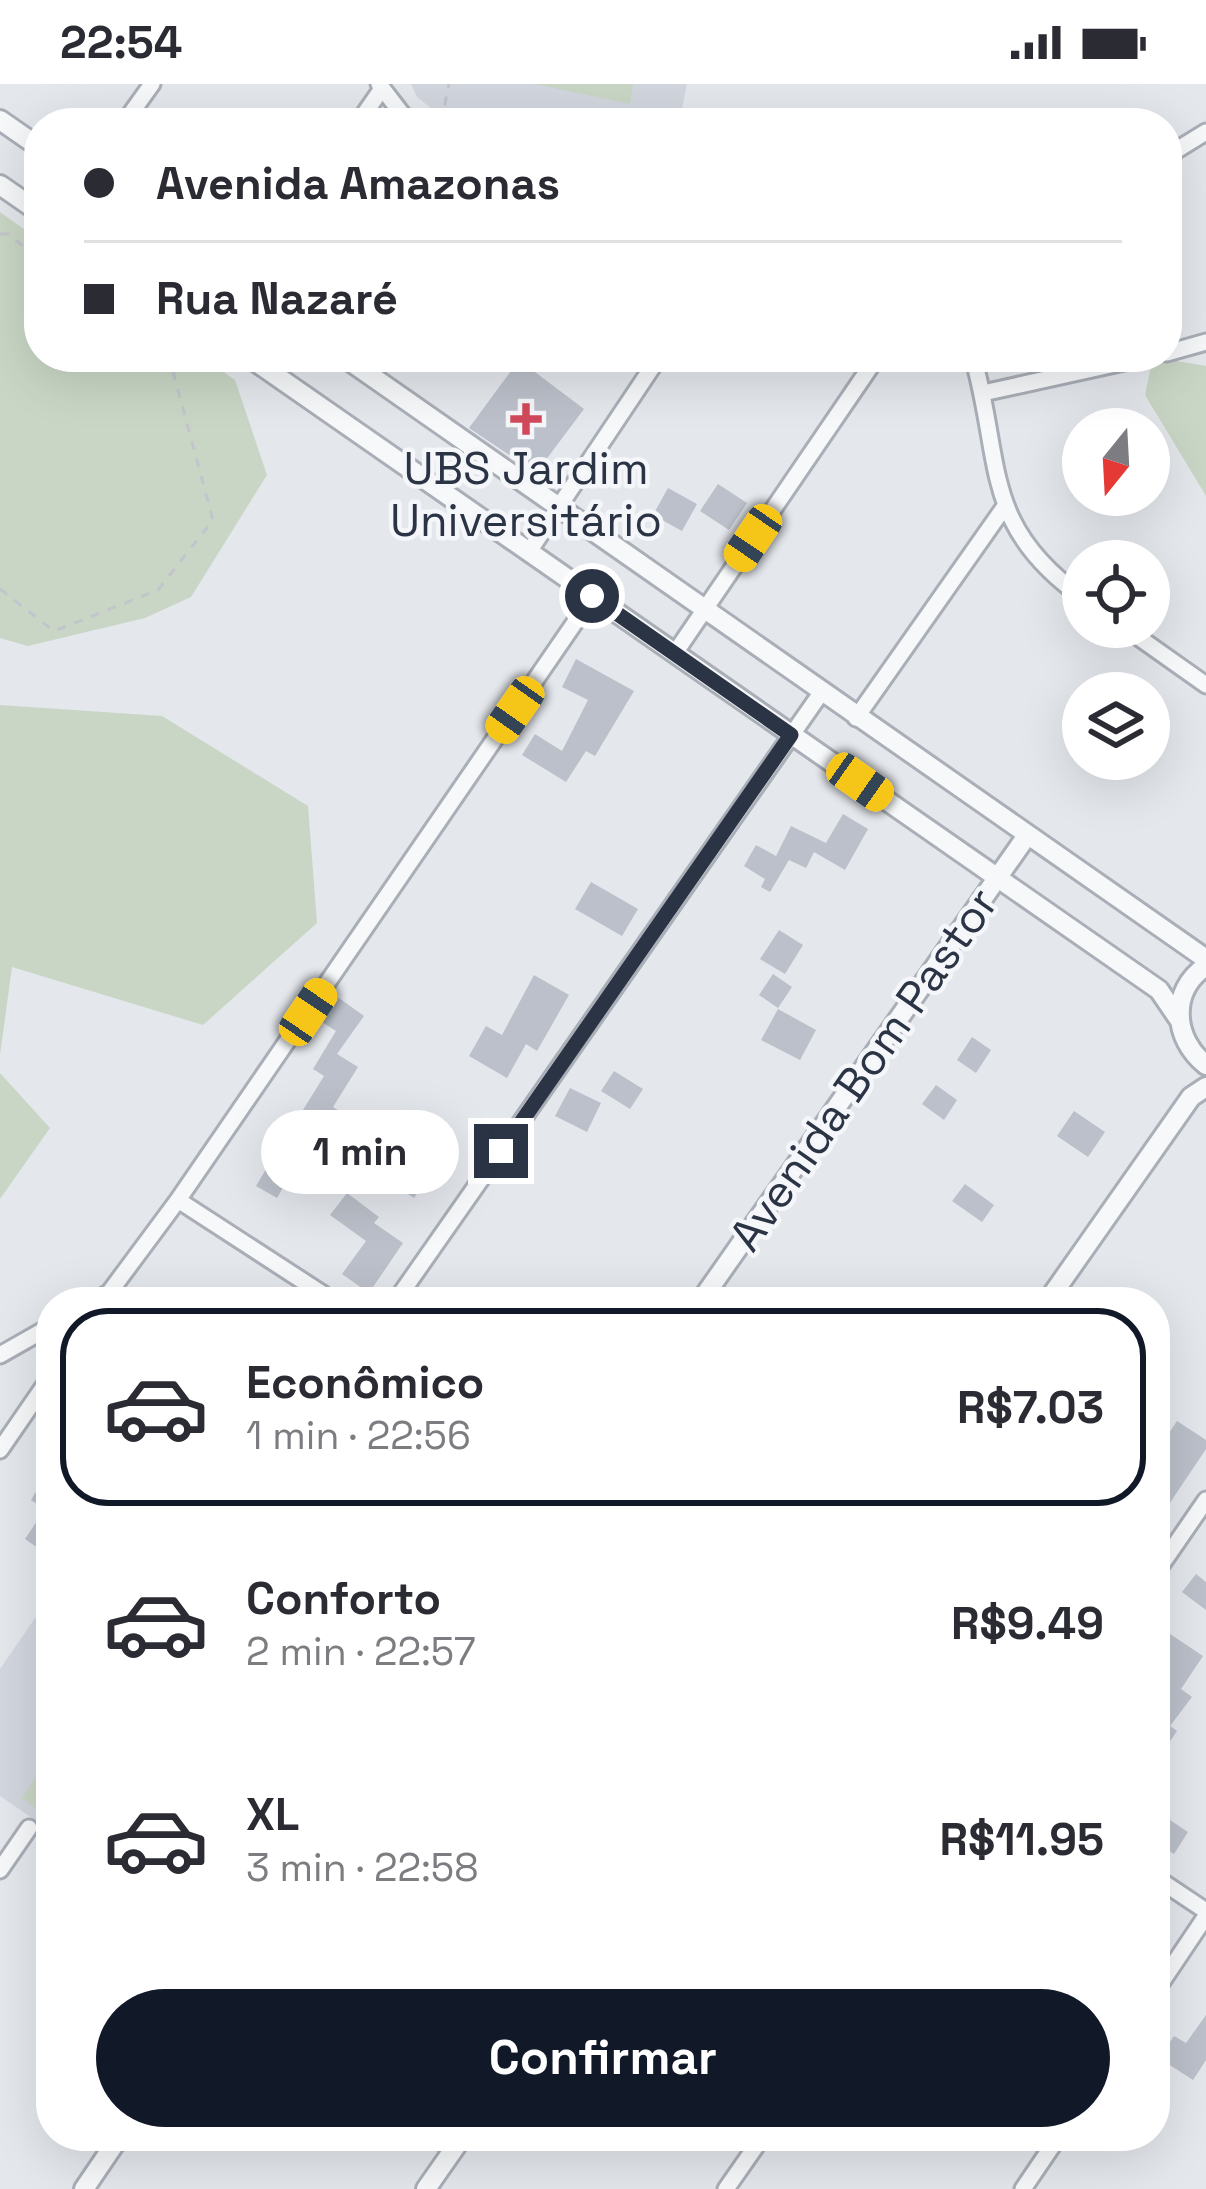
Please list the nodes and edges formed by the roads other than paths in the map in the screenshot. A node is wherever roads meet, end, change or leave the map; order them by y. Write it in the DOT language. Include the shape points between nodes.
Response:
graph roads {
  1 [pos="271,372"];
  2 [pos="365,372"];
  3 [pos="648,372"];
  4 [pos="867,372"];
  5 [pos="978,372"];
  6 [pos="1079,372"];
  7 [pos="983,393"];
  8 [pos="554,508"];
  9 [pos="1003,509"];
  10 [pos="530,550"];
  11 [pos="1062,583"];
  12 [pos="592,596"];
  13 [pos="704,610"];
  14 [pos="1154,648"];
  15 [pos="675,653"];
  16 [pos="1206,685"];
  17 [pos="821,693"];
  18 [pos="856,718"];
  19 [pos="791,735"];
  20 [pos="1026,836"];
  21 [pos="997,877"];
  22 [pos="1206,963"];
  23 [pos="1178,1018"];
  24 [pos="1190,1051"];
  25 [pos="1206,1065"];
  26 [pos="1198,1092"];
  27 [pos="178,1200"];
  28 [pos="114,1287"];
  29 [pos="311,1287"];
  30 [pos="405,1287"];
  31 [pos="710,1287"];
  32 [pos="1058,1287"];
  33 [pos="36,1335"];
  34 [pos="0,1355"];
  35 [pos="36,1398"];
  36 [pos="0,1450"];
  37 [pos="1206,1500"];
  38 [pos="1170,1552"];
  39 [pos="29,1828"];
  40 [pos="0,1870"];
  41 [pos="1170,1887"];
  42 [pos="1206,1914"];
  43 [pos="1170,1969"];
  44 [pos="110,2151"];
  45 [pos="452,2151"];
  46 [pos="753,2151"];
  47 [pos="1049,2151"];
  48 [pos="84,2189"];
  49 [pos="426,2189"];
  50 [pos="726,2189"];
  51 [pos="1023,2189"];
  1 -- 10 [label="street"];
  2 -- 8 [label="street"];
  3 -- 8 [label="street"];
  4 -- 13 [label="street"];
  5 -- 7 [label="street"];
  6 -- 7 [label="street"];
  7 -- 9 [label="street"];
  8 -- 10 [label="street"];
  8 -- 13 [label="street"];
  9 -- 11 [label="street" via="1044,570"];
  9 -- 18 [label="street"];
  10 -- 12 [label="street"];
  12 -- 15 [label="street"];
  12 -- 27 [label="street"];
  13 -- 15 [label="street"];
  13 -- 17 [label="street"];
  14 -- 16 [label="street"];
  15 -- 19 [label="street"];
  17 -- 18 [label="street"];
  17 -- 19 [label="street"];
  18 -- 20 [label="street"];
  19 -- 21 [label="street"];
  19 -- 30 [label="street"];
  20 -- 21 [label="street, Avenida Bom Pastor"];
  20 -- 22 [label="street"];
  21 -- 23 [label="street" via="1159,990"];
  21 -- 31 [label="street, Avenida Bom Pastor"];
  22 -- 23 [label="street" via="1187,985"];
  23 -- 24 [label="street"];
  24 -- 25 [label="street"];
  24 -- 26 [label="street"];
  26 -- 32 [label="street"];
  27 -- 28 [label="street"];
  27 -- 29 [label="street"];
  33 -- 34 [label="street"];
  35 -- 36 [label="street"];
  37 -- 38 [label="street"];
  39 -- 40 [label="street"];
  41 -- 42 [label="street"];
  42 -- 43 [label="street"];
  44 -- 48 [label="street"];
  45 -- 49 [label="street"];
  46 -- 50 [label="street"];
  47 -- 51 [label="street"];
}
